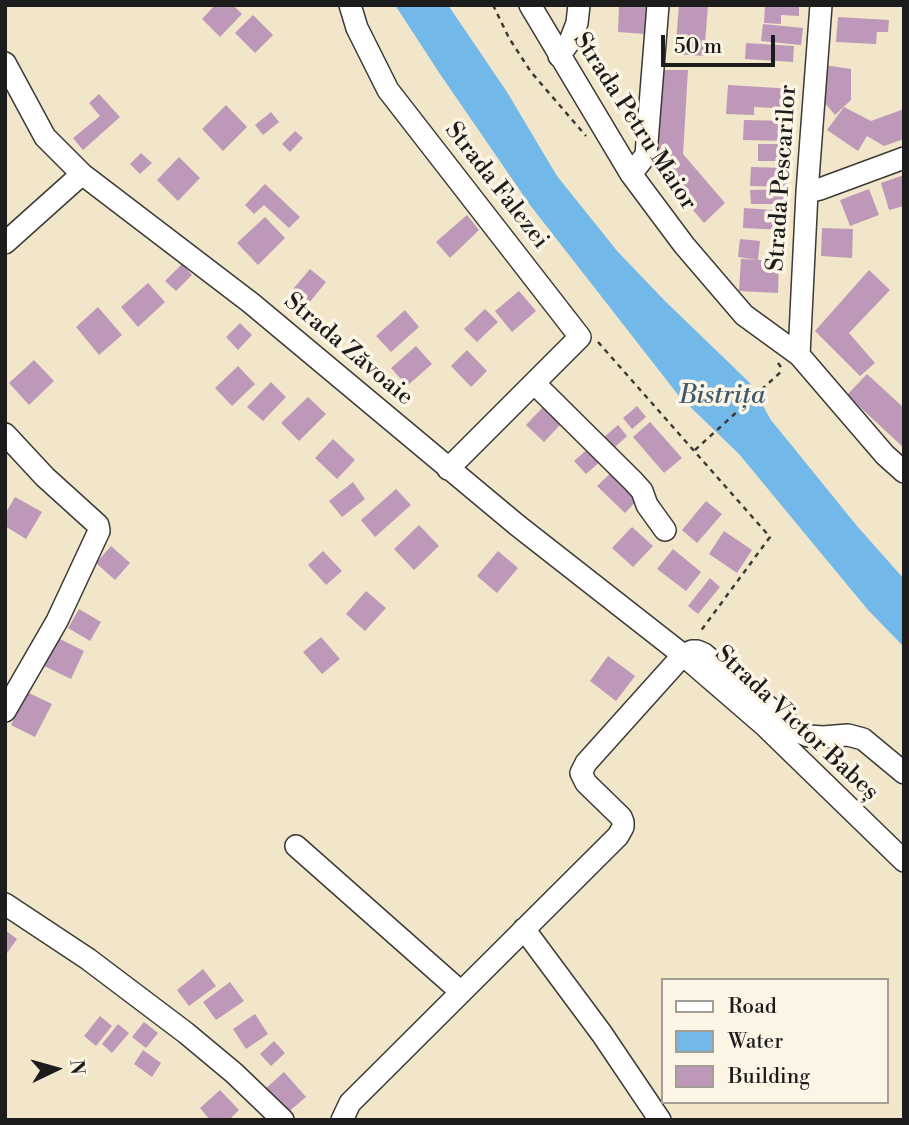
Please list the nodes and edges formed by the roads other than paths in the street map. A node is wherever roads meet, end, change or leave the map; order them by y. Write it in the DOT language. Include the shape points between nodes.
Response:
graph roads {
  1 [pos="350,5"];
  2 [pos="530,5"];
  3 [pos="579,5"];
  4 [pos="658,5"];
  5 [pos="821,5"];
  6 [pos="559,56"];
  7 [pos="5,63"];
  8 [pos="904,159"];
  9 [pos="82,174"];
  10 [pos="631,174"];
  11 [pos="807,192"];
  12 [pos="5,243"];
  13 [pos="799,355"];
  14 [pos="534,383"];
  15 [pos="5,434"];
  16 [pos="449,469"];
  17 [pos="904,472"];
  18 [pos="665,530"];
  19 [pos="683,654"];
  20 [pos="5,710"];
  21 [pos="904,773"];
  22 [pos="296,846"];
  23 [pos="904,861"];
  24 [pos="5,904"];
  25 [pos="524,929"];
  26 [pos="461,992"];
  27 [pos="283,1120"];
  28 [pos="342,1120"];
  29 [pos="660,1120"];
  1 -- 14 [label="street, Strada Falezei" via="388,90 580,337"];
  2 -- 6 [label="street, Strada Petru Maior"];
  3 -- 6 [label="street" via="578,23"];
  4 -- 10 [label="street" via="646,155"];
  5 -- 11 [label="street, Strada Pescarilor"];
  6 -- 10 [label="street, Strada Petru Maior"];
  7 -- 9 [label="street, Strada Zăvoaie" via="45,137"];
  8 -- 11 [label="street"];
  9 -- 12 [label="street"];
  9 -- 16 [label="street, Strada Zăvoaie" via="251,303"];
  10 -- 13 [label="street, Strada Petru Maior" via="744,315"];
  11 -- 13 [label="street, Strada Pescarilor"];
  13 -- 17 [label="street, Strada Petru Maior"];
  14 -- 16 [label="street"];
  14 -- 18 [label="street" via="642,491"];
  15 -- 20 [label="street" via="98,524 99,531 57,621"];
  16 -- 19 [label="street, Strada Zăvoaie"];
  19 -- 21 [label="street" via="704,654 799,732 863,739"];
  19 -- 23 [label="street, Strada Victor Babeș" via="764,725"];
  19 -- 25 [label="street" via="581,773 621,817 621,832"];
  22 -- 26 [label="street"];
  24 -- 27 [label="street" via="186,1033"];
  25 -- 26 [label="street"];
  25 -- 29 [label="street"];
  26 -- 28 [label="street" via="350,1103"];
}
